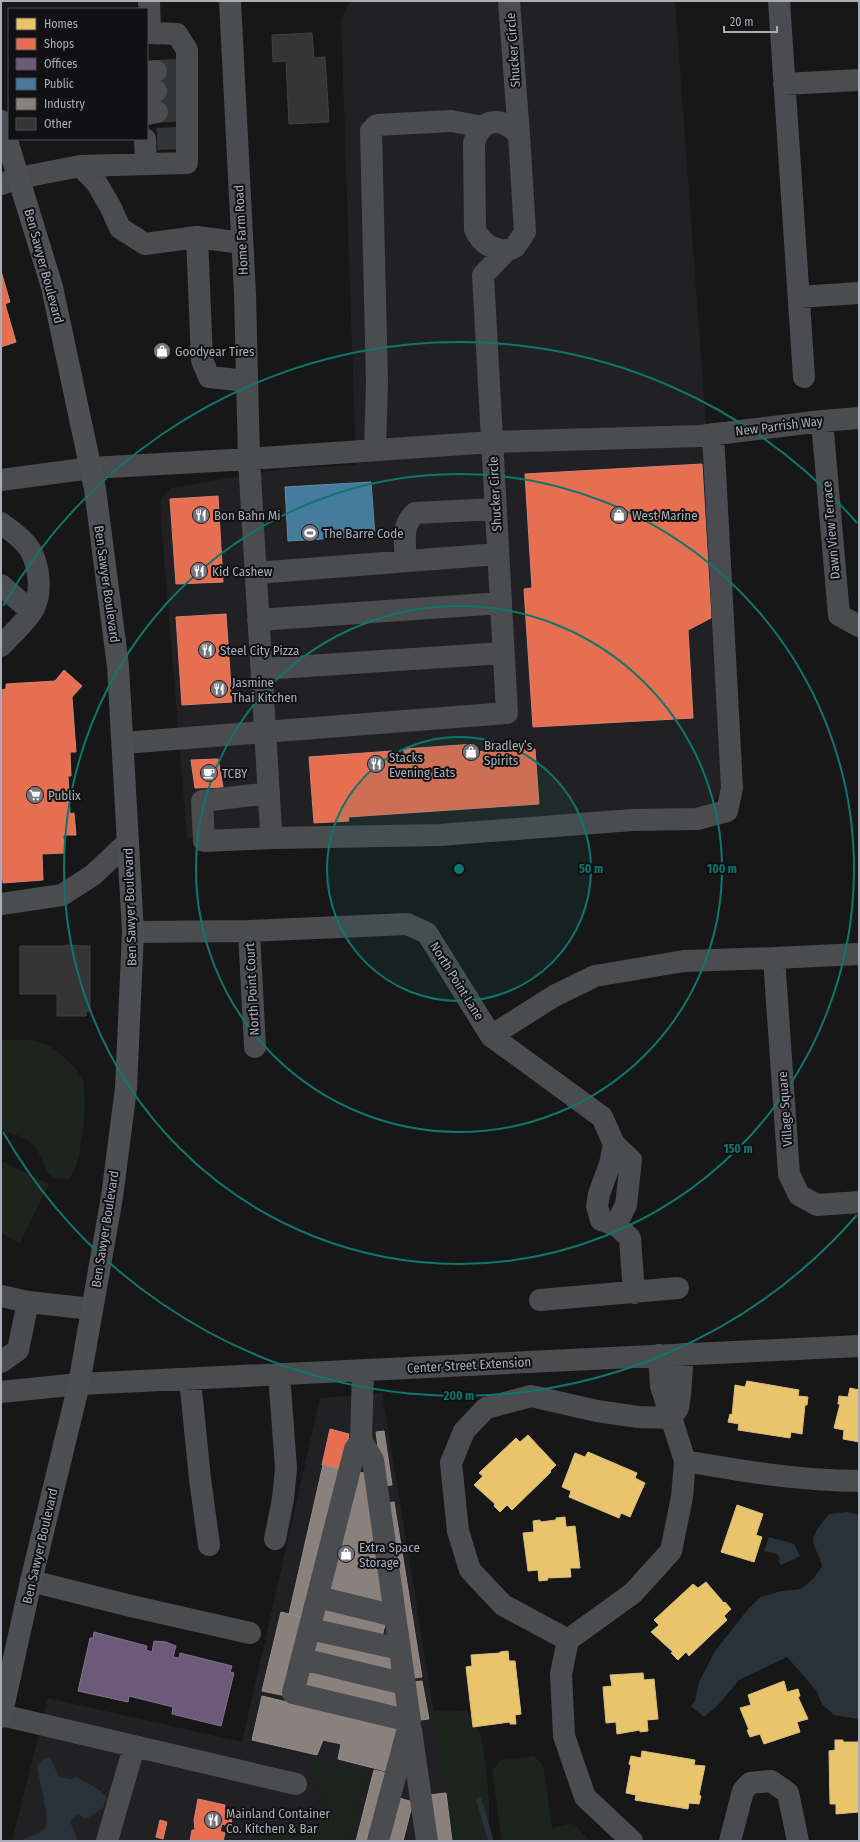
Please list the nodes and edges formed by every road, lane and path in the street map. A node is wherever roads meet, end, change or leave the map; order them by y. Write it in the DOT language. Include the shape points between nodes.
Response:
graph roads {
  1 [pos="149,1"];
  2 [pos="230,1"];
  3 [pos="509,1"];
  4 [pos="779,1"];
  5 [pos="154,41"];
  6 [pos="859,80"];
  7 [pos="784,84"];
  8 [pos="167,91"];
  9 [pos="516,99"];
  10 [pos="1,121"];
  11 [pos="492,124"];
  12 [pos="519,135"];
  13 [pos="149,140"];
  14 [pos="146,164"];
  15 [pos="80,166"];
  16 [pos="10,181"];
  17 [pos="197,237"];
  18 [pos="478,237"];
  19 [pos="242,243"];
  20 [pos="506,251"];
  21 [pos="483,275"];
  22 [pos="859,294"];
  23 [pos="799,297"];
  24 [pos="804,377"];
  25 [pos="247,381"];
  26 [pos="859,418"];
  27 [pos="822,421"];
  28 [pos="706,435"];
  29 [pos="492,442"];
  30 [pos="375,450"];
  31 [pos="249,459"];
  32 [pos="90,468"];
  33 [pos="1,480"];
  34 [pos="496,509"];
  35 [pos="1,523"];
  36 [pos="498,554"];
  37 [pos="406,561"];
  38 [pos="256,573"];
  39 [pos="1,585"];
  40 [pos="501,604"];
  41 [pos="31,611"];
  42 [pos="258,620"];
  43 [pos="859,626"];
  44 [pos="1,646"];
  45 [pos="504,653"];
  46 [pos="262,669"];
  47 [pos="265,732"];
  48 [pos="123,743"];
  49 [pos="269,793"];
  50 [pos="274,838"];
  51 [pos="128,842"];
  52 [pos="1,904"];
  53 [pos="249,931"];
  54 [pos="133,932"];
  55 [pos="859,954"];
  56 [pos="774,958"];
  57 [pos="491,1036"];
  58 [pos="255,1047"];
  59 [pos="859,1202"];
  60 [pos="678,1288"];
  61 [pos="634,1293"];
  62 [pos="1,1296"];
  63 [pos="540,1300"];
  64 [pos="28,1302"];
  65 [pos="92,1309"];
  66 [pos="859,1346"];
  67 [pos="683,1354"];
  68 [pos="659,1355"];
  69 [pos="1,1362"];
  70 [pos="363,1370"];
  71 [pos="280,1374"];
  72 [pos="190,1379"];
  73 [pos="79,1384"];
  74 [pos="1,1392"];
  75 [pos="671,1418"];
  76 [pos="361,1440"];
  77 [pos="685,1461"];
  78 [pos="859,1481"];
  79 [pos="274,1539"];
  80 [pos="209,1545"];
  81 [pos="31,1581"];
  82 [pos="318,1597"];
  83 [pos="395,1616"];
  84 [pos="310,1629"];
  85 [pos="250,1633"];
  86 [pos="568,1640"];
  87 [pos="400,1649"];
  88 [pos="302,1659"];
  89 [pos="405,1684"];
  90 [pos="1,1716"];
  91 [pos="410,1721"];
  92 [pos="134,1747"];
  93 [pos="296,1784"];
  94 [pos="422,1806"];
  95 [pos="107,1841"];
  96 [pos="378,1841"];
  97 [pos="413,1841"];
  98 [pos="427,1841"];
  99 [pos="632,1841"];
  100 [pos="730,1841"];
  101 [pos="798,1841"];
  1 -- 5 [label="street" via="150,33"];
  2 -- 19 [label="street, Home Farm Road"];
  3 -- 9 [label="street, Shucker Circle"];
  4 -- 7 [label="street"];
  5 -- 8 [label="street" via="177,34 187,50"];
  6 -- 7 [label="street"];
  7 -- 23 [label="street"];
  8 -- 14 [label="street" via="183,138 187,163"];
  9 -- 11 [label="street, Shucker Circle"];
  9 -- 12 [label="street, Shucker Circle"];
  10 -- 16 [label="main road, Ben Sawyer Boulevard"];
  11 -- 12 [label="street" via="508,124"];
  11 -- 18 [label="street, Shucker Circle" via="476,134 474,143 475,229"];
  11 -- 30 [label="street" via="451,121 377,125 371,131 377,382"];
  12 -- 20 [label="street, Shucker Circle" via="525,232 515,247"];
  13 -- 14 [label="street"];
  14 -- 15 [label="street"];
  15 -- 16 [label="street"];
  15 -- 17 [label="street" via="96,182 120,228 145,244"];
  16 -- 32 [label="main road, Ben Sawyer Boulevard" via="52,287"];
  17 -- 19 [label="street"];
  17 -- 25 [label="street" via="202,360 209,377"];
  18 -- 20 [label="street" via="484,244"];
  18 -- 21 [label="street, Shucker Circle"];
  19 -- 25 [label="street, Home Farm Road"];
  20 -- 21 [label="street, Shucker Circle"];
  21 -- 29 [label="street, Shucker Circle"];
  22 -- 23 [label="street"];
  23 -- 24 [label="street"];
  25 -- 31 [label="street, Home Farm Road"];
  26 -- 27 [label="street, New Parrish Way"];
  27 -- 28 [label="street, New Parrish Way"];
  27 -- 43 [label="street, Dawn View Terrace" via="839,615"];
  28 -- 29 [label="street, New Parrish Way"];
  28 -- 50 [label="street" via="732,788 727,811 697,819 632,820 440,835"];
  29 -- 30 [label="street, New Parrish Way"];
  29 -- 34 [label="street, Shucker Circle"];
  30 -- 31 [label="street, New Parrish Way"];
  31 -- 32 [label="street, New Parrish Way"];
  31 -- 38 [label="street, Home Farm Road"];
  32 -- 33 [label="street, New Parrish Way"];
  32 -- 48 [label="main road, Ben Sawyer Boulevard" via="95,489 118,666"];
  34 -- 36 [label="street, Shucker Circle"];
  34 -- 37 [label="street" via="415,513 405,527"];
  35 -- 41 [label="street" via="18,536 30,550 38,574 38,593"];
  36 -- 37 [label="street"];
  36 -- 40 [label="street, Shucker Circle"];
  37 -- 38 [label="street"];
  38 -- 42 [label="street, Home Farm Road"];
  39 -- 41 [label="street"];
  40 -- 42 [label="street"];
  40 -- 45 [label="street, Shucker Circle"];
  41 -- 44 [label="street"];
  42 -- 46 [label="street, Home Farm Road"];
  45 -- 46 [label="street"];
  45 -- 47 [label="street, Shucker Circle" via="507,713"];
  46 -- 47 [label="street, Home Farm Road"];
  47 -- 48 [label="street"];
  47 -- 49 [label="street, Home Farm Road"];
  48 -- 51 [label="main road, Ben Sawyer Boulevard"];
  49 -- 50 [label="street, Home Farm Road" via="271,831"];
  49 -- 50 [label="street" via="202,801 204,842"];
  51 -- 52 [label="street" via="93,875 62,896"];
  51 -- 54 [label="main road, Ben Sawyer Boulevard"];
  53 -- 54 [label="street, North Point Lane"];
  53 -- 57 [label="street, North Point Lane" via="407,924 427,933"];
  53 -- 58 [label="street, North Point Court"];
  54 -- 65 [label="main road, Ben Sawyer Boulevard" via="126,1088 112,1197"];
  55 -- 56 [label="street"];
  56 -- 57 [label="street" via="684,961 595,976 554,996"];
  56 -- 59 [label="street, Village Square" via="789,1174 799,1195 817,1205"];
  57 -- 61 [label="street, North Point Lane" via="602,1117 614,1144 631,1160 626,1205 616,1225 630,1238"];
  60 -- 61 [label="street"];
  61 -- 63 [label="street"];
  62 -- 64 [label="street"];
  64 -- 65 [label="street"];
  64 -- 69 [label="street" via="18,1350"];
  65 -- 73 [label="main road, Ben Sawyer Boulevard"];
  66 -- 67 [label="street, Center Street Extension"];
  67 -- 68 [label="street, Center Street Extension"];
  67 -- 75 [label="street" via="678,1408"];
  68 -- 70 [label="street, Center Street Extension"];
  68 -- 75 [label="street" via="661,1386"];
  70 -- 71 [label="street, Center Street Extension"];
  70 -- 76 [label="street"];
  71 -- 72 [label="street, Center Street Extension"];
  71 -- 79 [label="street" via="286,1468 283,1499"];
  72 -- 73 [label="street, Center Street Extension"];
  72 -- 80 [label="street"];
  73 -- 74 [label="street, Center Street Extension"];
  73 -- 81 [label="main road, Ben Sawyer Boulevard"];
  75 -- 77 [label="street"];
  75 -- 86 [label="street" via="638,1417 597,1411 531,1396 486,1408 464,1431 451,1463 458,1531 470,1570 503,1605"];
  76 -- 82 [label="street" via="355,1449"];
  76 -- 83 [label="street" via="373,1460"];
  77 -- 78 [label="street" via="771,1476"];
  77 -- 86 [label="street" via="682,1498 671,1551 633,1593"];
  81 -- 85 [label="street"];
  81 -- 90 [label="main road, Ben Sawyer Boulevard"];
  82 -- 83 [label="street"];
  82 -- 84 [label="street"];
  83 -- 87 [label="street"];
  84 -- 87 [label="street"];
  84 -- 88 [label="street"];
  86 -- 99 [label="street" via="561,1674 564,1736 585,1798"];
  87 -- 89 [label="street"];
  88 -- 89 [label="street"];
  88 -- 91 [label="street" via="293,1693"];
  89 -- 91 [label="street"];
  90 -- 92 [label="street"];
  91 -- 94 [label="street"];
  91 -- 96 [label="street"];
  92 -- 93 [label="street"];
  92 -- 95 [label="street"];
  94 -- 97 [label="street"];
  94 -- 98 [label="street"];
  100 -- 101 [label="street" via="743,1791 750,1783 771,1782 788,1794"];
}
